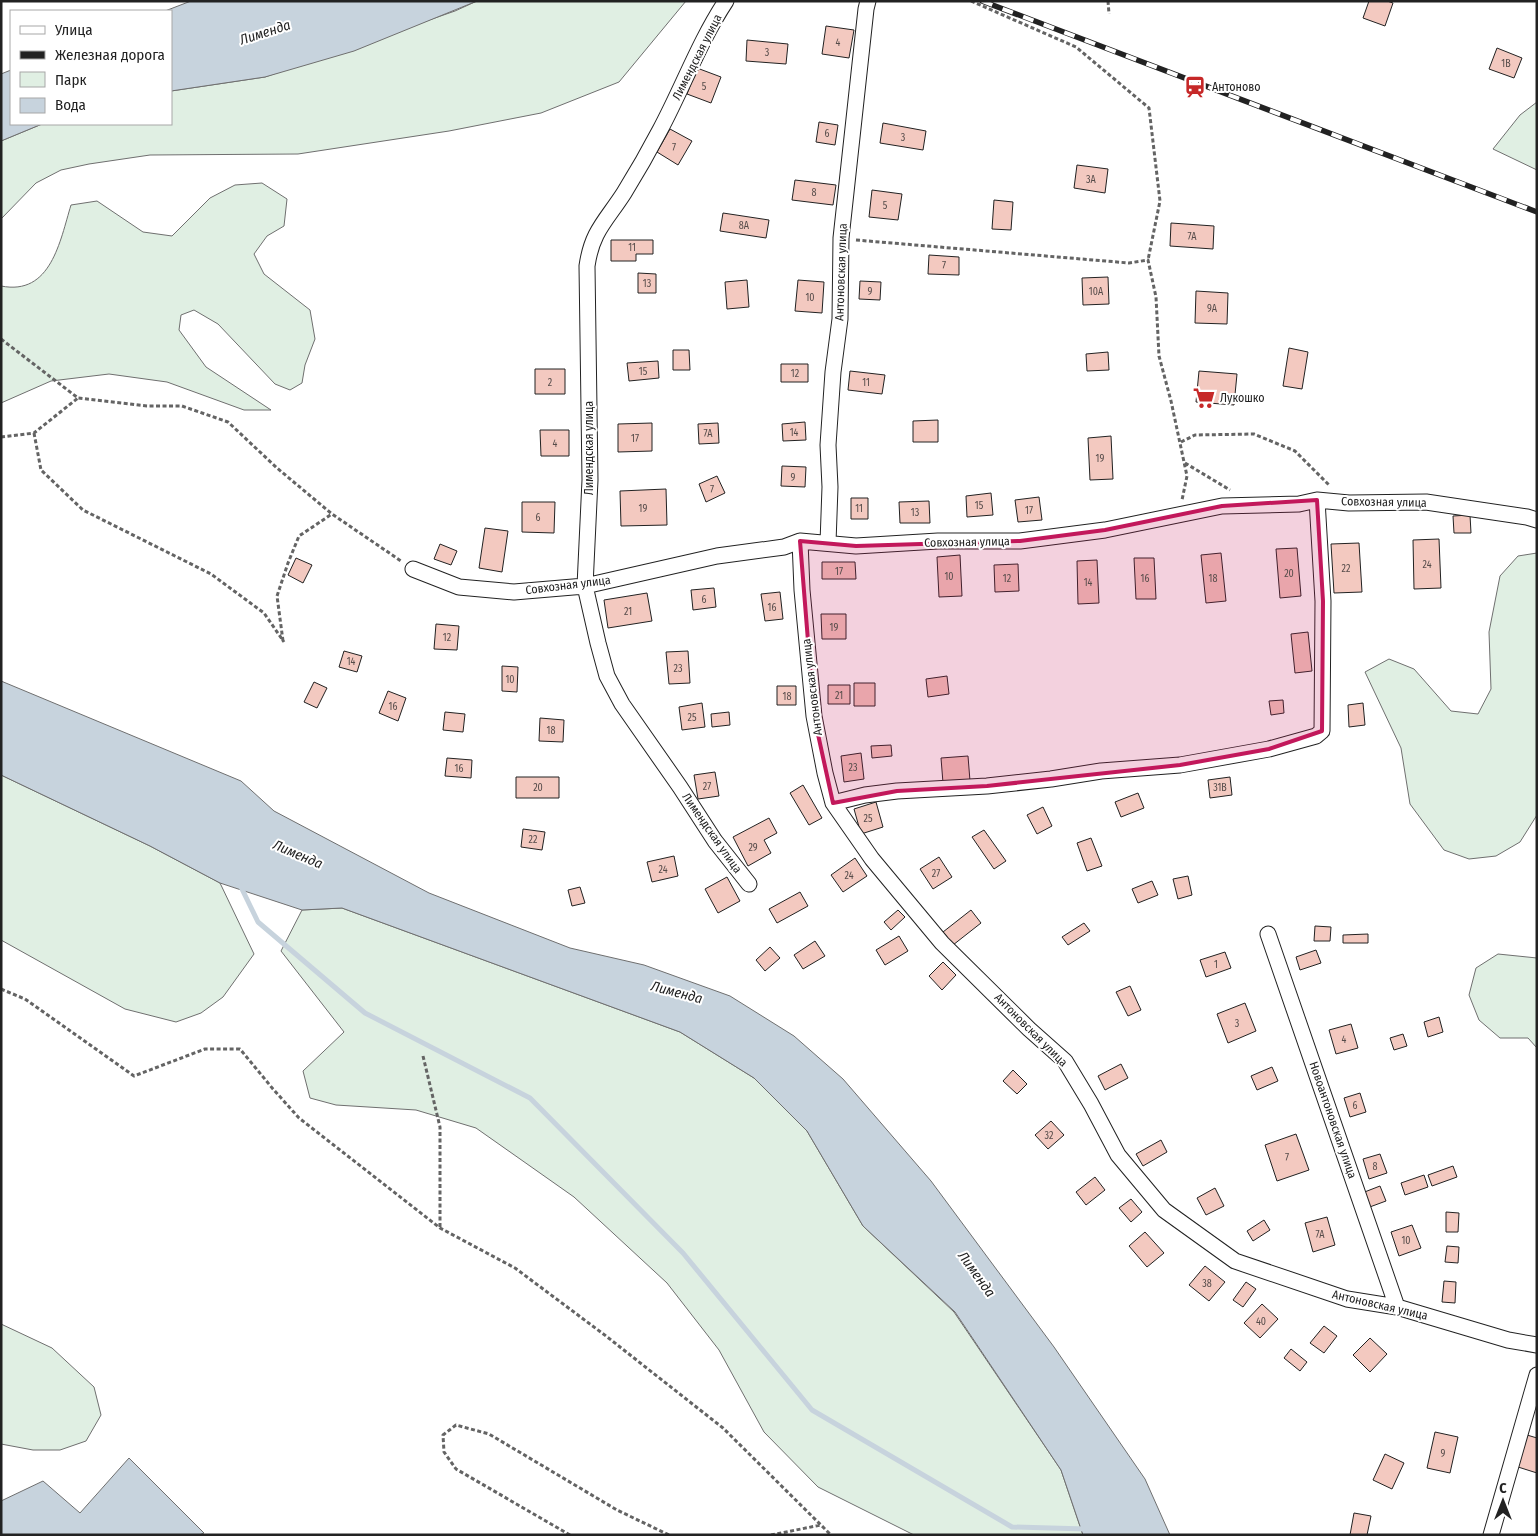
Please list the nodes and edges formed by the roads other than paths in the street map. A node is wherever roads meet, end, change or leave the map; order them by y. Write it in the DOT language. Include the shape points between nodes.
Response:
graph roads {
  1 [pos="726,1"];
  2 [pos="868,1"];
  3 [pos="1317,500"];
  4 [pos="1533,518"];
  5 [pos="800,541"];
  6 [pos="828,543"];
  7 [pos="413,569"];
  8 [pos="585,586"];
  9 [pos="833,803"];
  10 [pos="750,884"];
  11 [pos="1268,934"];
  12 [pos="1397,1307"];
  13 [pos="1537,1345"];
  14 [pos="1537,1375"];
  15 [pos="1491,1535"];
  1 -- 8 [label="street, Лимендская улица" via="704,38 640,169 596,232 589,253 590,498"];
  2 -- 6 [label="street, Антоновская улица" via="841,238 840,319 828,445"];
  3 -- 4 [label="street, Совхозная улица" via="1426,502"];
  3 -- 6 [label="street, Совхозная улица" via="1299,504 1222,506 1105,530 1020,541 856,546"];
  3 -- 9 [label="street" via="1323,601 1322,731 1316,736 1270,750 1180,765 1101,771 987,786 897,791"];
  5 -- 6 [label="street, Совхозная улица"];
  5 -- 8 [label="street, Совхозная улица" via="784,547 717,556"];
  5 -- 9 [label="street, Антоновская улица" via="814,716"];
  7 -- 8 [label="street, Совхозная улица" via="459,587 514,592"];
  8 -- 10 [label="street, Лимендская улица" via="607,676 622,704 715,841"];
  9 -- 12 [label="street, Антоновская улица" via="872,859 942,943 1064,1061 1092,1104 1118,1155 1164,1210 1235,1261 1347,1299"];
  11 -- 12 [label="street, Новоантоновская улица"];
  12 -- 13 [label="street, Антоновская улица" via="1508,1340"];
  14 -- 15 [label="street"];
}
